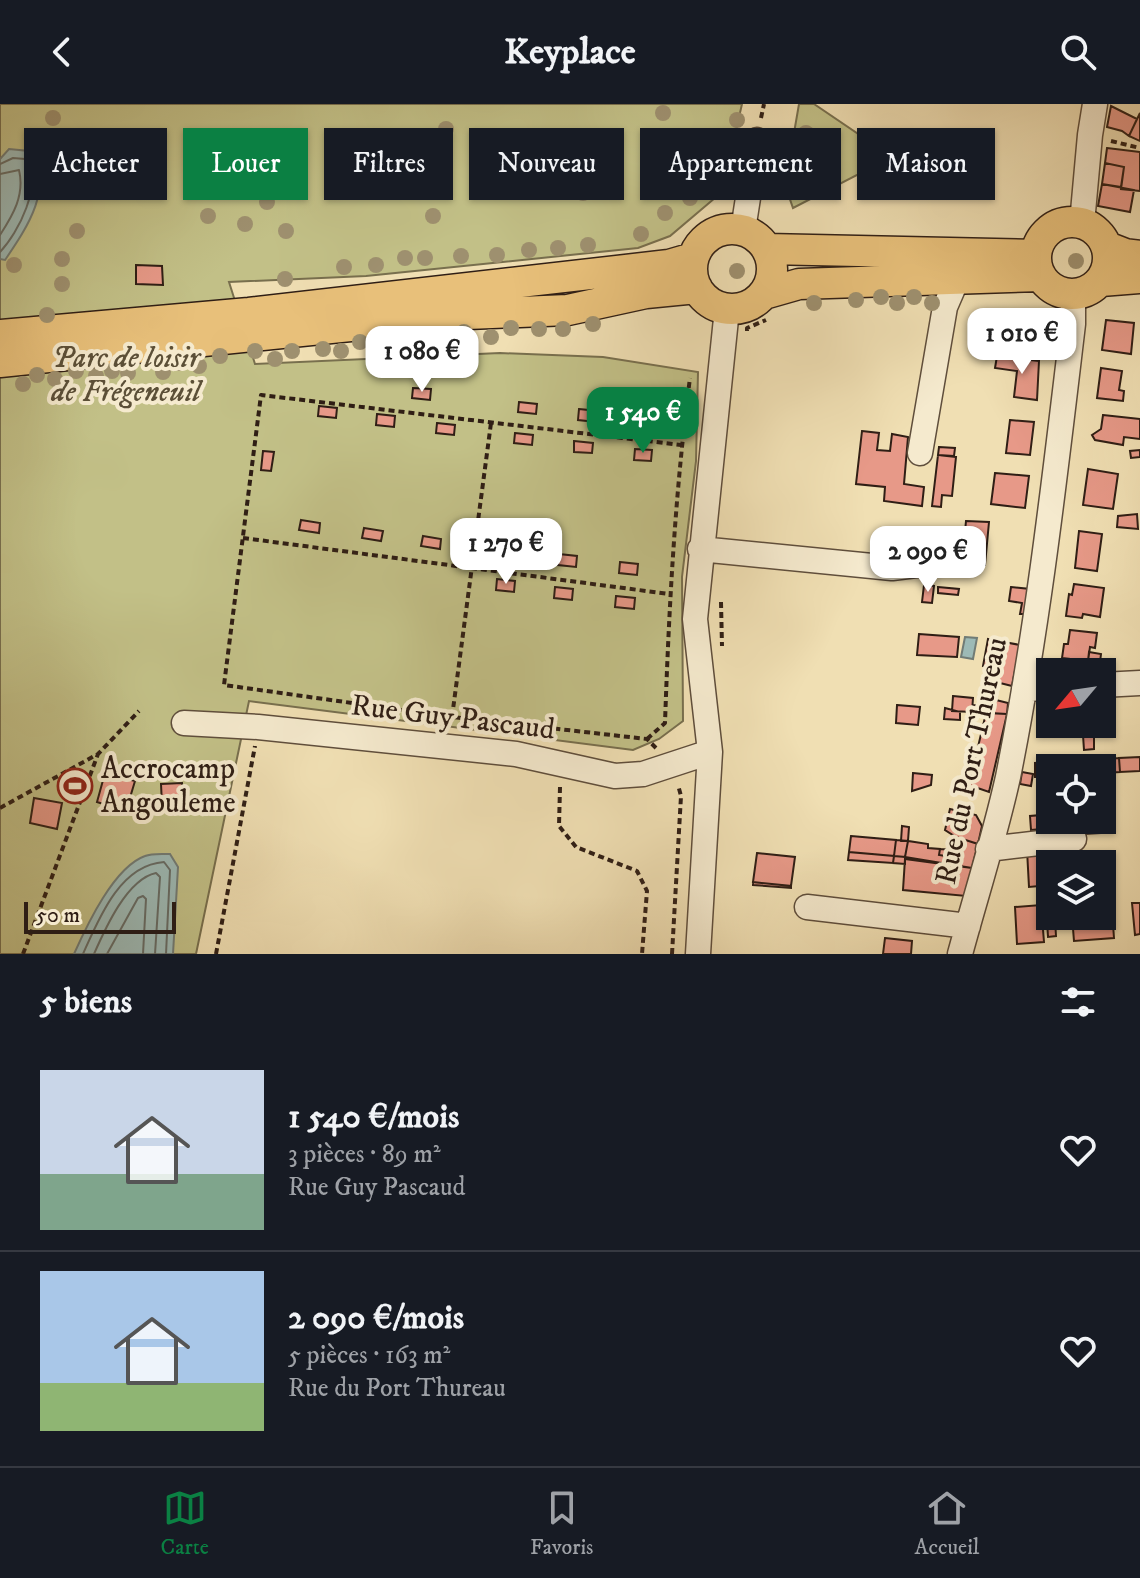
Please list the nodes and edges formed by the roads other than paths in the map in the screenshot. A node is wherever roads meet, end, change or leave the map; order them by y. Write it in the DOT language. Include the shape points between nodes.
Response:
graph roads {
  1 [pos="1095,104"];
  2 [pos="748,200"];
  3 [pos="1082,223"];
  4 [pos="743,230"];
  5 [pos="1107,247"];
  6 [pos="767,249"];
  7 [pos="1140,256"];
  8 [pos="693,258"];
  9 [pos="1039,265"];
  10 [pos="958,277"];
  11 [pos="1140,278"];
  12 [pos="1101,281"];
  13 [pos="697,288"];
  14 [pos="764,294"];
  15 [pos="1073,295"];
  16 [pos="727,309"];
  17 [pos="0,335"];
  18 [pos="0,362"];
  19 [pos="920,453"];
  20 [pos="700,549"];
  21 [pos="940,562"];
  22 [pos="1140,683"];
  23 [pos="1116,684"];
  24 [pos="1024,689"];
  25 [pos="1036,689"];
  26 [pos="184,723"];
  27 [pos="710,752"];
  28 [pos="1074,839"];
  29 [pos="988,849"];
  30 [pos="807,907"];
  31 [pos="968,926"];
  32 [pos="698,954"];
  33 [pos="960,954"];
  1 -- 3 [label="street"];
  2 -- 4 [label="street"];
  3 -- 5 [label="main road" via="1093,228"];
  3 -- 9 [label="main road" via="1052,228 1044,235"];
  4 -- 6 [label="main road"];
  4 -- 8 [label="main road" via="707,237"];
  5 -- 7 [label="main road"];
  5 -- 12 [label="main road" via="1109,259"];
  6 -- 9 [label="main road"];
  6 -- 14 [label="main road" via="772,272"];
  8 -- 13 [label="main road"];
  8 -- 17 [label="main road" via="249,313"];
  9 -- 10 [label="main road"];
  9 -- 15 [label="main road" via="1054,290"];
  10 -- 14 [label="main road" via="799,284"];
  10 -- 19 [label="street" via="945,307"];
  11 -- 12 [label="main road"];
  12 -- 15 [label="main road"];
  13 -- 16 [label="main road" via="714,306"];
  13 -- 18 [label="main road" via="568,310 468,314"];
  14 -- 16 [label="main road" via="753,304"];
  15 -- 24 [label="street, Rue du Port Thureau" via="1048,534"];
  16 -- 20 [label="street"];
  20 -- 21 [label="street" via="892,568"];
  20 -- 27 [label="street" via="695,619"];
  22 -- 23 [label="street"];
  24 -- 25 [label="street"];
  24 -- 29 [label="street, Rue du Port Thureau"];
  26 -- 27 [label="street, Rue Guy Pascaud" via="516,754 615,776 643,774"];
  27 -- 32 [label="street"];
  28 -- 29 [label="street"];
  29 -- 31 [label="street, Rue du Port Thureau"];
  30 -- 31 [label="street"];
  31 -- 33 [label="street, Rue du Port Thureau"];
}
